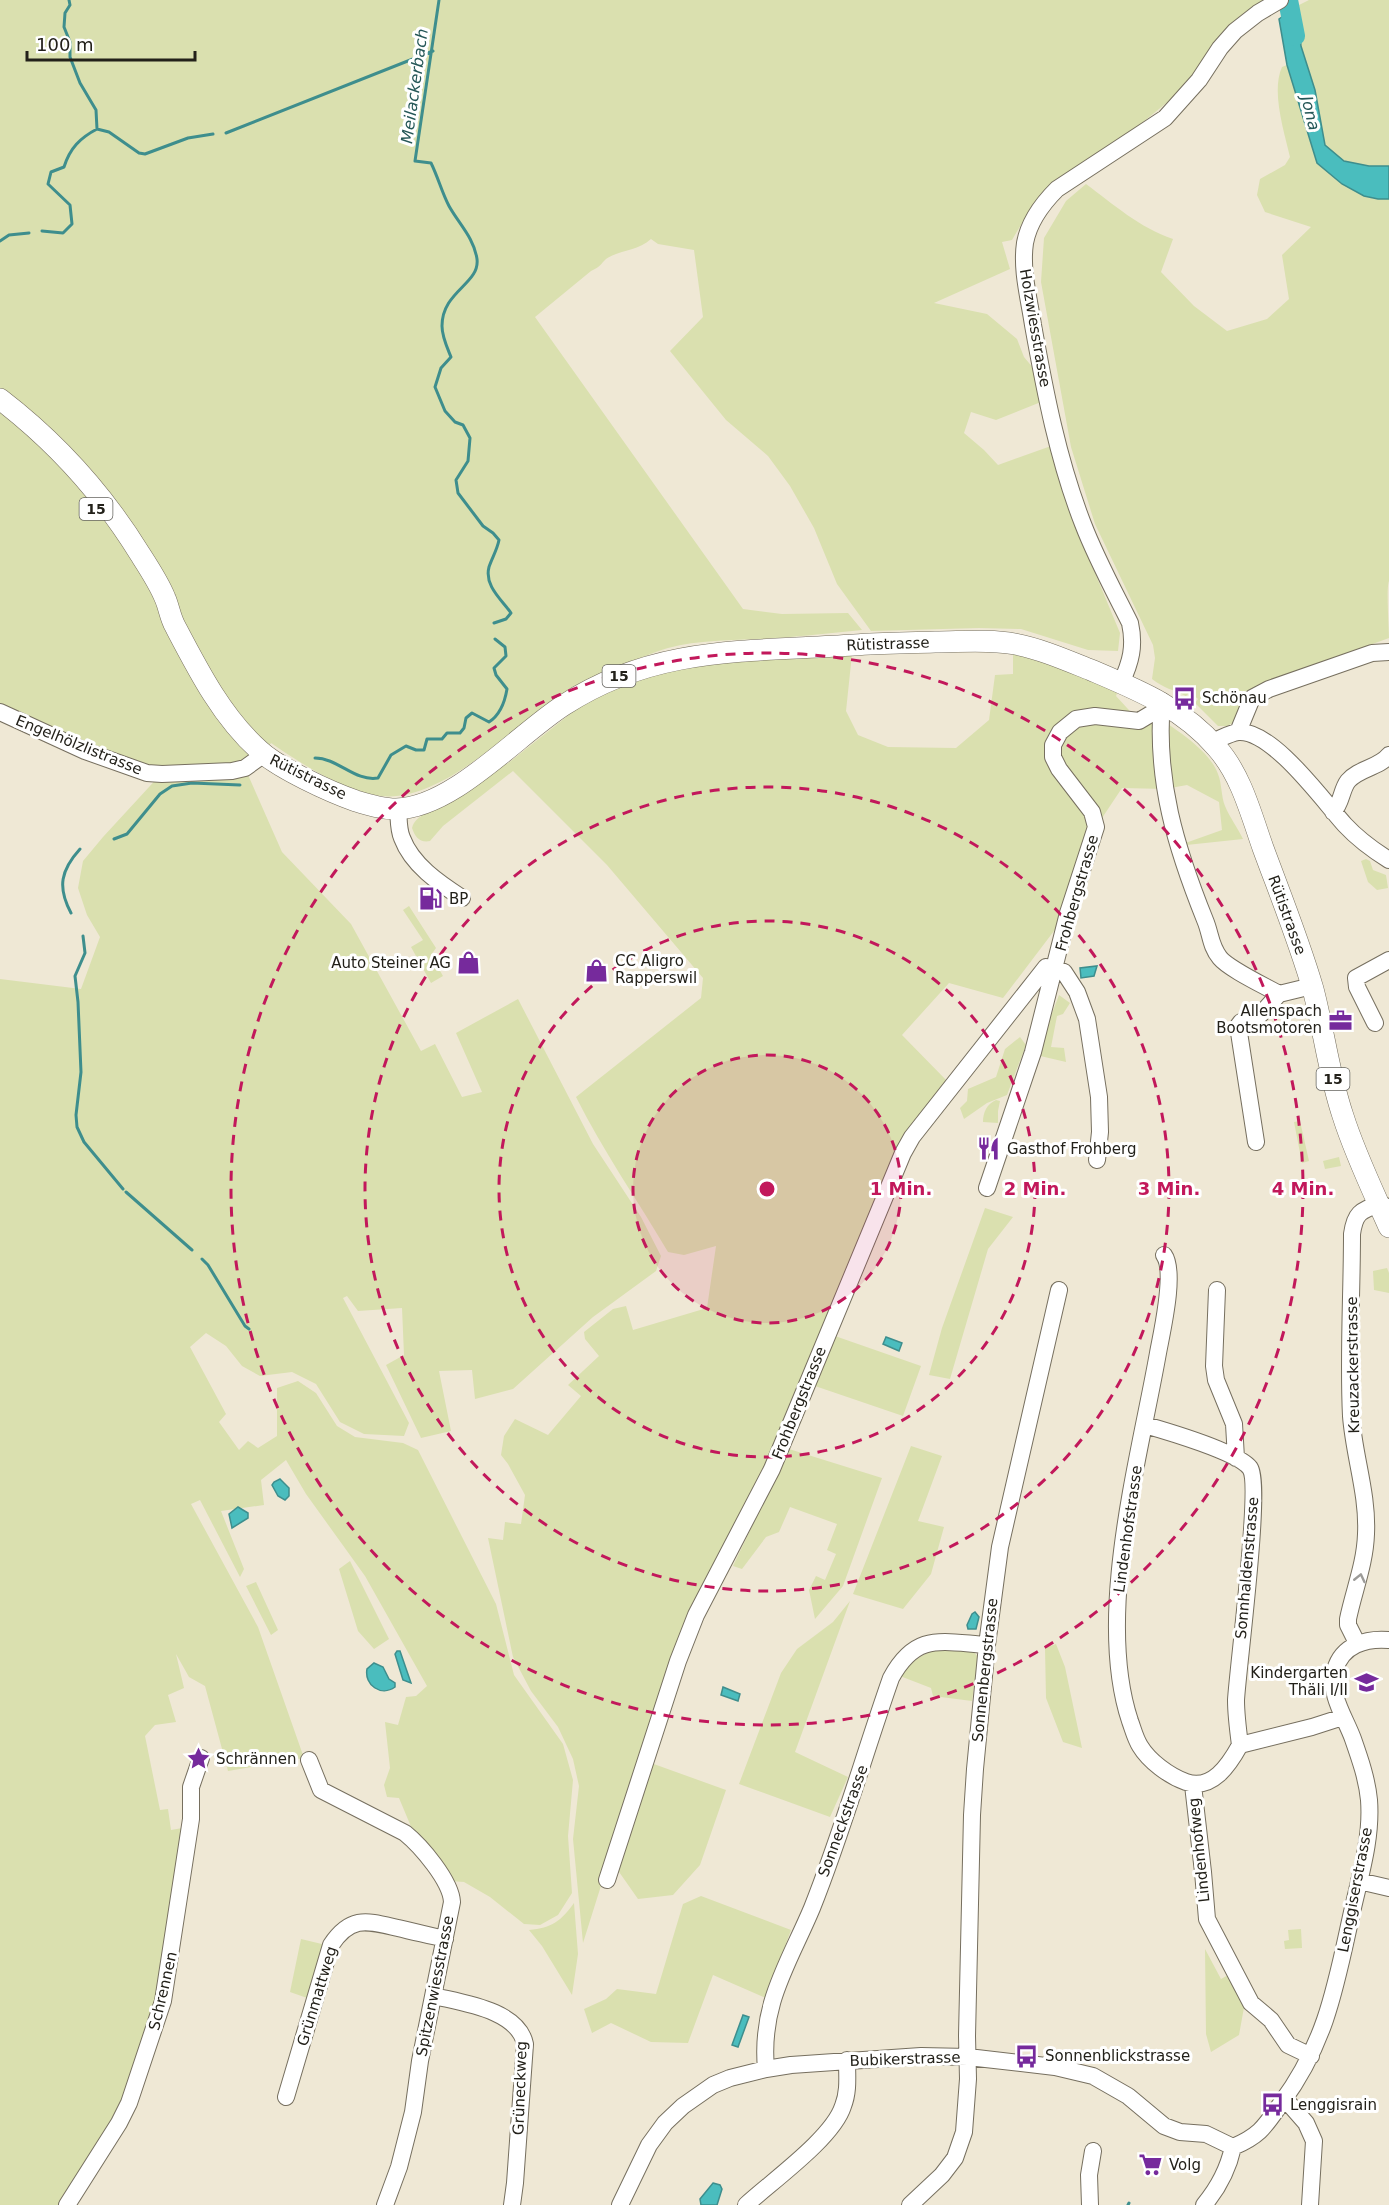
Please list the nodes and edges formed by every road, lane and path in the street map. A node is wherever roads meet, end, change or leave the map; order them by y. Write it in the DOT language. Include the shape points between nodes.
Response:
graph roads {
  1 [pos="1280,0"];
  2 [pos="0,399"];
  3 [pos="0,416"];
  4 [pos="172,620"];
  5 [pos="1389,652"];
  6 [pos="1121,683"];
  7 [pos="1162,701"];
  8 [pos="0,712"];
  9 [pos="1238,732"];
  10 [pos="1212,742"];
  11 [pos="263,754"];
  12 [pos="1389,755"];
  13 [pos="398,809"];
  14 [pos="1333,812"];
  15 [pos="1389,860"];
  16 [pos="462,898"];
  17 [pos="1389,960"];
  18 [pos="1055,969"];
  19 [pos="1312,986"];
  20 [pos="1279,994"];
  21 [pos="1375,1023"];
  22 [pos="1256,1142"];
  23 [pos="1096,1160"];
  24 [pos="987,1188"];
  25 [pos="1384,1206"];
  26 [pos="1389,1227"];
  27 [pos="1164,1255"];
  28 [pos="1059,1290"];
  29 [pos="1217,1290"];
  30 [pos="1145,1425"];
  31 [pos="1236,1458"];
  32 [pos="1389,1640"];
  33 [pos="1357,1643"];
  34 [pos="987,1645"];
  35 [pos="1343,1717"];
  36 [pos="1240,1745"];
  37 [pos="201,1758"];
  38 [pos="309,1760"];
  39 [pos="1193,1785"];
  40 [pos="608,1880"];
  41 [pos="1359,1881"];
  42 [pos="1389,1888"];
  43 [pos="445,1939"];
  44 [pos="434,1996"];
  45 [pos="1311,2056"];
  46 [pos="968,2057"];
  47 [pos="847,2060"];
  48 [pos="766,2069"];
  49 [pos="286,2097"];
  50 [pos="1285,2099"];
  51 [pos="1233,2147"];
  52 [pos="1093,2151"];
  53 [pos="67,2205"];
  54 [pos="385,2205"];
  55 [pos="512,2205"];
  56 [pos="620,2205"];
  57 [pos="746,2205"];
  58 [pos="910,2205"];
  59 [pos="1090,2205"];
  60 [pos="1204,2205"];
  61 [pos="1310,2205"];
  1 -- 6 [label="street, Holzwiesstrasse" via="1235,31 1165,118 1057,189 1032,220 1025,242 1026,280 1038,354 1066,476 1083,525 1131,630 1133,652"];
  2 -- 4 [label="main road, Rütistrasse / 15" via="52,442 103,501 145,562 165,597"];
  3 -- 4 [label="main road, Rütistrasse / 15" via="58,465 96,509 156,603"];
  4 -- 11 [label="main road, Rütistrasse / 15" via="223,709"];
  5 -- 9 [label="street" via="1372,653 1252,698"];
  6 -- 7 [label="main road, Rütistrasse / 15"];
  6 -- 13 [label="main road, Rütistrasse / 15" via="1051,654 987,642 870,644 707,654 661,662 624,674 563,705 466,780 417,806"];
  7 -- 10 [label="main road, Rütistrasse / 15"];
  7 -- 18 [label="street, Frohbergstrasse" via="1154,712 1139,721 1095,716 1076,719 1060,732 1053,745 1053,758 1092,812 1096,827 1068,913"];
  7 -- 20 [label="street" via="1165,789 1177,846 1207,924 1211,946 1221,960"];
  8 -- 11 [label="street, Engelhölzlistrasse" via="85,751 147,772 232,771 244,768"];
  9 -- 10 [label="street"];
  9 -- 14 [label="street" via="1272,746 1299,770"];
  10 -- 19 [label="main road, Rütistrasse / 15" via="1231,766 1245,800"];
  11 -- 13 [label="main road, Rütistrasse / 15" via="356,801"];
  12 -- 14 [label="street" via="1358,772 1347,783"];
  13 -- 16 [label="street" via="406,847 433,879"];
  14 -- 15 [label="street"];
  17 -- 21 [label="street" via="1356,978"];
  18 -- 23 [label="street, Frohbergstrasse" via="1071,981 1087,1019 1099,1098"];
  18 -- 24 [label="street, Frohbergstrasse" via="1027,1073"];
  18 -- 40 [label="street, Frohbergstrasse" via="1046,967 903,1153 772,1469 696,1615"];
  19 -- 20 [label="street"];
  19 -- 25 [label="main road, Rütistrasse / 15" via="1342,1113"];
  20 -- 22 [label="street" via="1261,1014 1238,1026"];
  25 -- 26 [label="main road, Rütistrasse / 15"];
  33 -- 25 [label="street, Kreuzackerstrasse, one-way" via="1348,1618 1361,1575 1366,1522 1351,1415 1352,1234 1354,1222 1363,1211"];
  27 -- 30 [label="street, Lindenhofstrasse" via="1169,1268 1165,1316"];
  28 -- 34 [label="street, Sonnenbergstrasse" via="1000,1547"];
  29 -- 31 [label="street" via="1214,1366 1234,1424"];
  30 -- 31 [label="street, Sonnhaldenstrasse" via="1190,1438"];
  30 -- 39 [label="street, Lindenhofstrasse" via="1122,1558 1118,1623 1122,1689 1133,1731 1144,1752 1165,1770"];
  31 -- 36 [label="street, Sonnhaldenstrasse" via="1253,1475 1252,1530 1236,1702"];
  32 -- 33 [label="street"];
  33 -- 35 [label="street, Lenggiserstrasse" via="1342,1656 1335,1669 1333,1683"];
  34 -- 46 [label="street, Sonnenbergstrasse" via="972,1815"];
  34 -- 48 [label="street, Sonneckstrasse" via="935,1642 920,1646 908,1653 891,1678 812,1908 774,1994 765,2036"];
  35 -- 36 [label="street"];
  35 -- 41 [label="street, Lenggiserstrasse" via="1363,1769 1369,1798"];
  36 -- 39 [label="street" via="1222,1773"];
  37 -- 53 [label="street, Schrennen" via="191,1787 191,1819 163,2001 120,2123"];
  38 -- 43 [label="street, Spitzenwiesstrasse" via="321,1790 405,1833 448,1885 452,1902"];
  39 -- 45 [label="street, Lindenhofweg" via="1207,1919 1251,2003 1271,2020 1288,2045"];
  41 -- 42 [label="street"];
  41 -- 45 [label="street, Lenggiserstrasse" via="1332,2001"];
  43 -- 44 [label="street, Spitzenwiesstrasse"];
  43 -- 49 [label="street, Grünmattweg" via="372,1921 342,1930 331,1945"];
  44 -- 54 [label="street, Spitzenwiesstrasse" via="408,2135"];
  44 -- 55 [label="street, Grüneckweg" via="492,2012 522,2032 525,2044"];
  45 -- 50 [label="street, Lenggiserstrasse"];
  46 -- 47 [label="street, Bubikerstrasse"];
  46 -- 51 [label="street, Bubikerstrasse" via="1055,2067 1093,2076 1128,2096 1164,2126 1206,2134"];
  46 -- 58 [label="street" via="961,2144 942,2175"];
  47 -- 48 [label="street, Bubikerstrasse"];
  47 -- 57 [label="street" via="847,2092 837,2120 820,2140"];
  48 -- 56 [label="street, Bubikerstrasse" via="713,2085 683,2106 649,2145"];
  50 -- 51 [label="street, Lenggiserstrasse" via="1257,2135"];
  50 -- 61 [label="street" via="1306,2122 1314,2141"];
  51 -- 60 [label="street" via="1218,2187"];
  52 -- 59 [label="street"];
}
